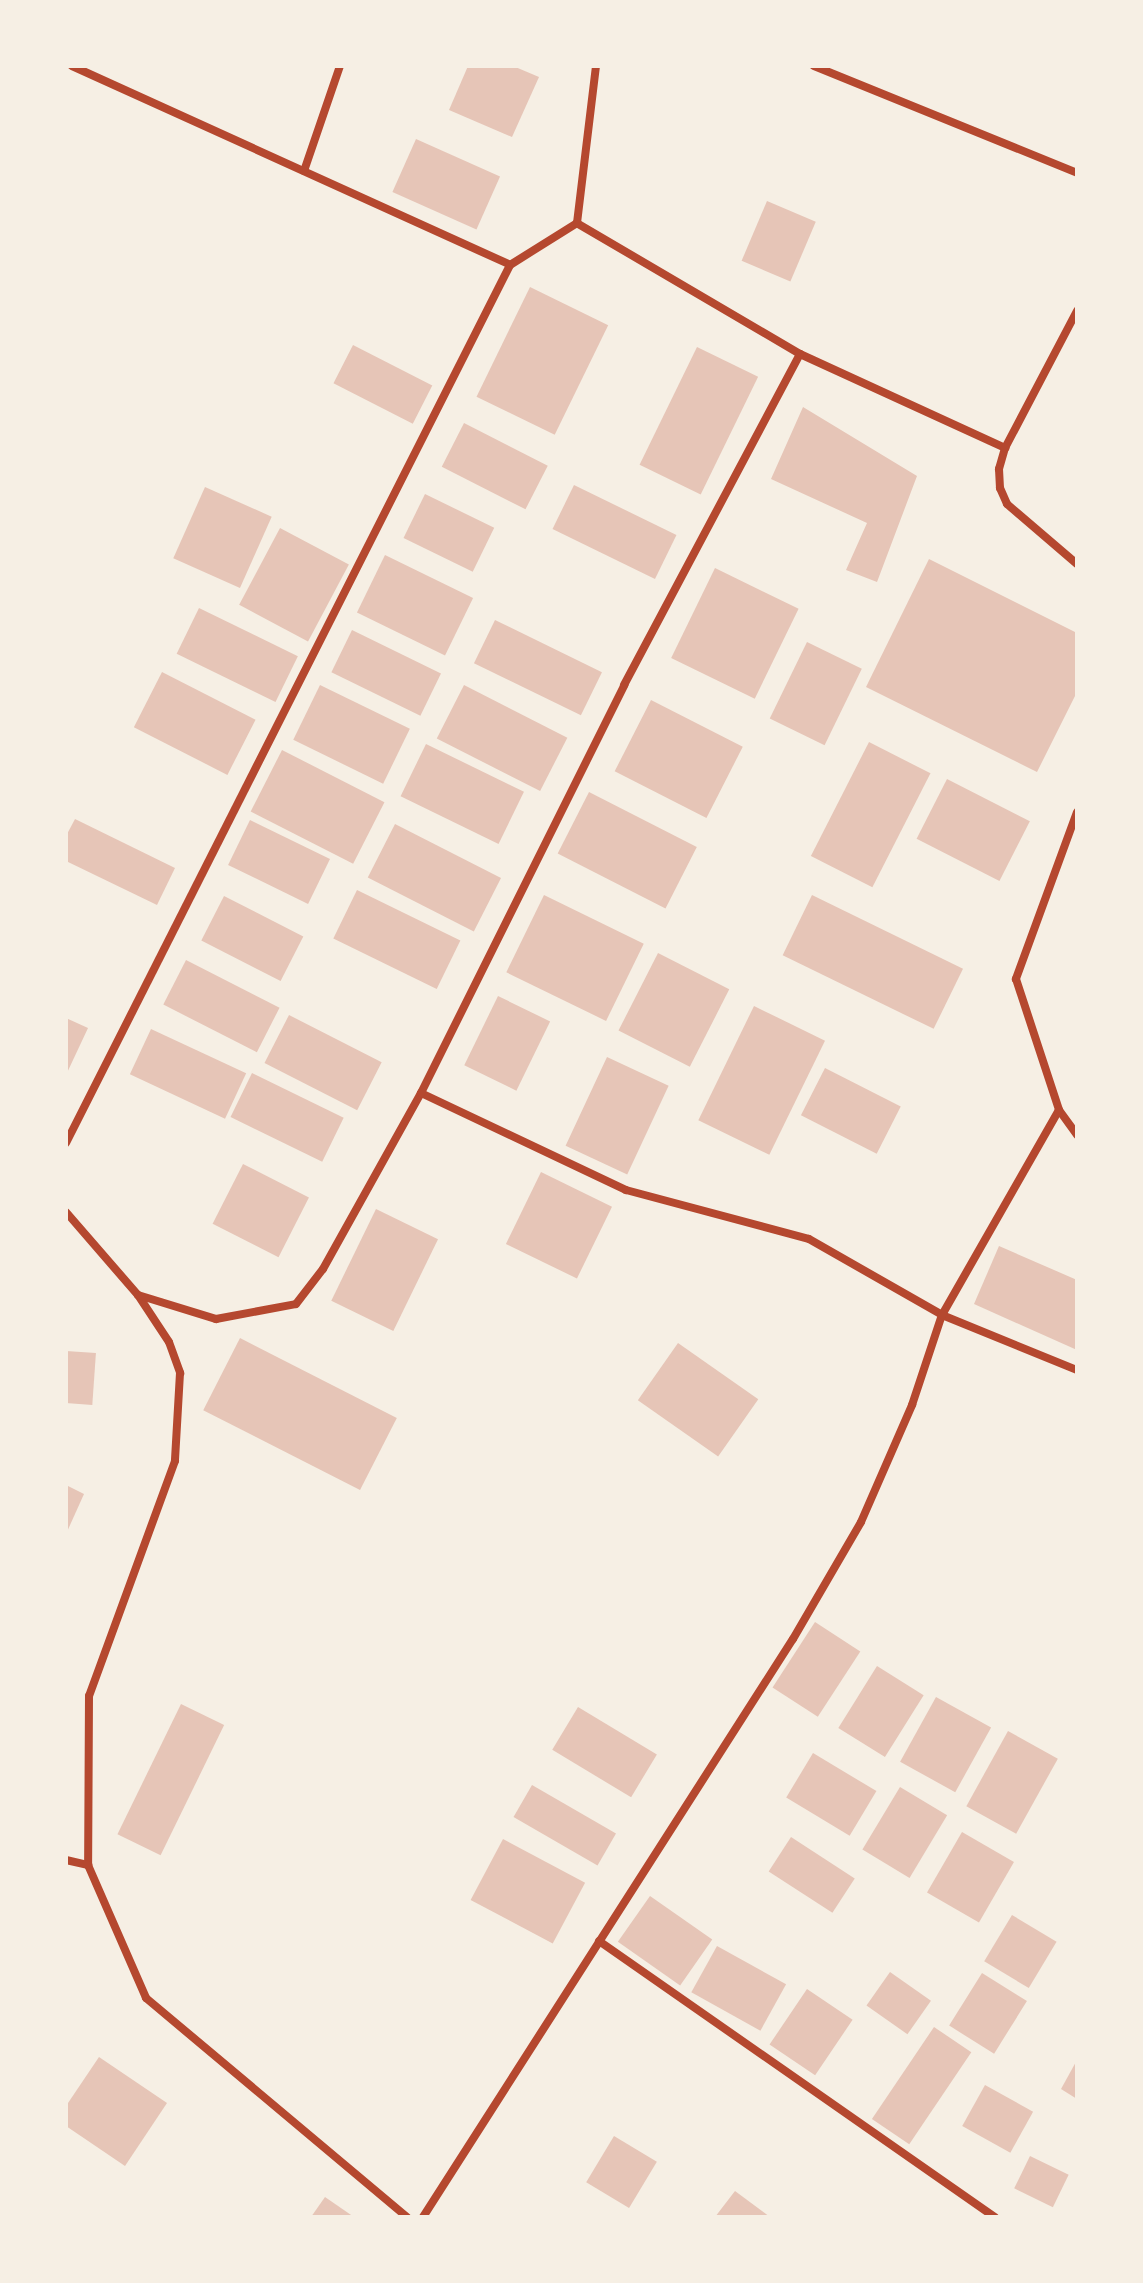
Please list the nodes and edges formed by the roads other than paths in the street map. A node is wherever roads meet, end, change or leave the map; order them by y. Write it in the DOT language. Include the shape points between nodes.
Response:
graph roads {
  1 [pos="72,66"];
  2 [pos="340,66"];
  3 [pos="596,66"];
  4 [pos="814,66"];
  5 [pos="304,171"];
  6 [pos="1077,173"];
  7 [pos="577,223"];
  8 [pos="510,265"];
  9 [pos="1077,311"];
  10 [pos="800,354"];
  11 [pos="1005,448"];
  12 [pos="1077,564"];
  13 [pos="1077,812"];
  14 [pos="421,1093"];
  15 [pos="1059,1110"];
  16 [pos="1077,1135"];
  17 [pos="66,1143"];
  18 [pos="66,1212"];
  19 [pos="138,1295"];
  20 [pos="942,1315"];
  21 [pos="1077,1370"];
  22 [pos="66,1860"];
  23 [pos="88,1865"];
  24 [pos="599,1941"];
  25 [pos="407,2217"];
  26 [pos="423,2217"];
  27 [pos="995,2217"];
  1 -- 5 [label="street"];
  2 -- 5 [label="street"];
  3 -- 7 [label="street"];
  4 -- 6 [label="street"];
  5 -- 8 [label="street"];
  7 -- 8 [label="street"];
  7 -- 10 [label="street"];
  8 -- 17 [label="street"];
  9 -- 11 [label="street"];
  10 -- 11 [label="street"];
  10 -- 14 [label="street" via="624,685"];
  11 -- 12 [label="street" via="999,469 1007,504"];
  13 -- 15 [label="street" via="1016,979"];
  14 -- 19 [label="street" via="323,1269 296,1304 216,1319"];
  14 -- 20 [label="street" via="626,1190 809,1239"];
  15 -- 16 [label="street"];
  15 -- 20 [label="street"];
  18 -- 19 [label="street"];
  19 -- 23 [label="street" via="169,1342 180,1373 175,1461 89,1696"];
  20 -- 21 [label="street"];
  20 -- 24 [label="street" via="912,1405 861,1522 793,1639"];
  22 -- 23 [label="street"];
  23 -- 25 [label="street" via="146,1998"];
  24 -- 26 [label="street"];
  24 -- 27 [label="street"];
}
